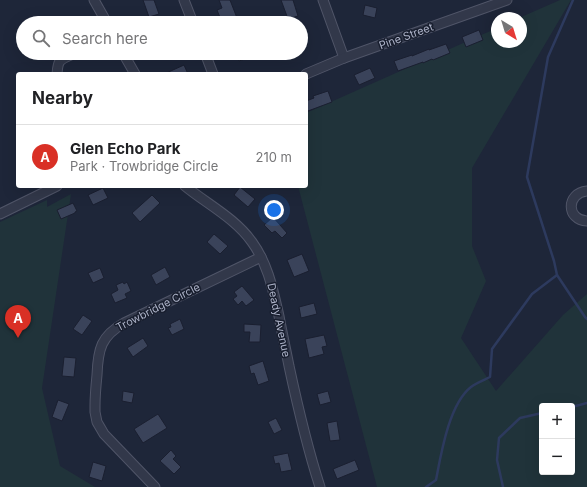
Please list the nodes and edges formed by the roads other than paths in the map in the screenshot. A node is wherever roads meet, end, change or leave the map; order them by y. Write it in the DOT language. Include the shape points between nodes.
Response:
graph roads {
  1 [pos="94,0"];
  2 [pos="184,0"];
  3 [pos="323,0"];
  4 [pos="507,0"];
  5 [pos="103,16"];
  6 [pos="190,16"];
  7 [pos="344,58"];
  8 [pos="61,60"];
  9 [pos="127,60"];
  10 [pos="208,60"];
  11 [pos="57,72"];
  12 [pos="134,72"];
  13 [pos="212,72"];
  14 [pos="308,73"];
  15 [pos="53,188"];
  16 [pos="188,188"];
  17 [pos="587,191"];
  18 [pos="0,214"];
  19 [pos="587,221"];
  20 [pos="262,257"];
  21 [pos="155,487"];
  22 [pos="320,487"];
  1 -- 5 [label="street"];
  2 -- 6 [label="street"];
  3 -- 7 [label="street"];
  4 -- 7 [label="street, Pine Street"];
  7 -- 14 [label="street, Pine Street"];
  8 -- 11 [label="street"];
  9 -- 12 [label="street"];
  10 -- 13 [label="street"];
  15 -- 18 [label="street"];
  16 -- 20 [label="street, Deady Avenue" via="235,223 252,241"];
  17 -- 19 [label="street" via="577,193 571,207 580,220"];
  20 -- 21 [label="street, Trowbridge Circle" via="124,322 113,330 101,346 95,406 97,422 108,438"];
  20 -- 22 [label="street, Deady Avenue" via="272,286 299,414"];
}
